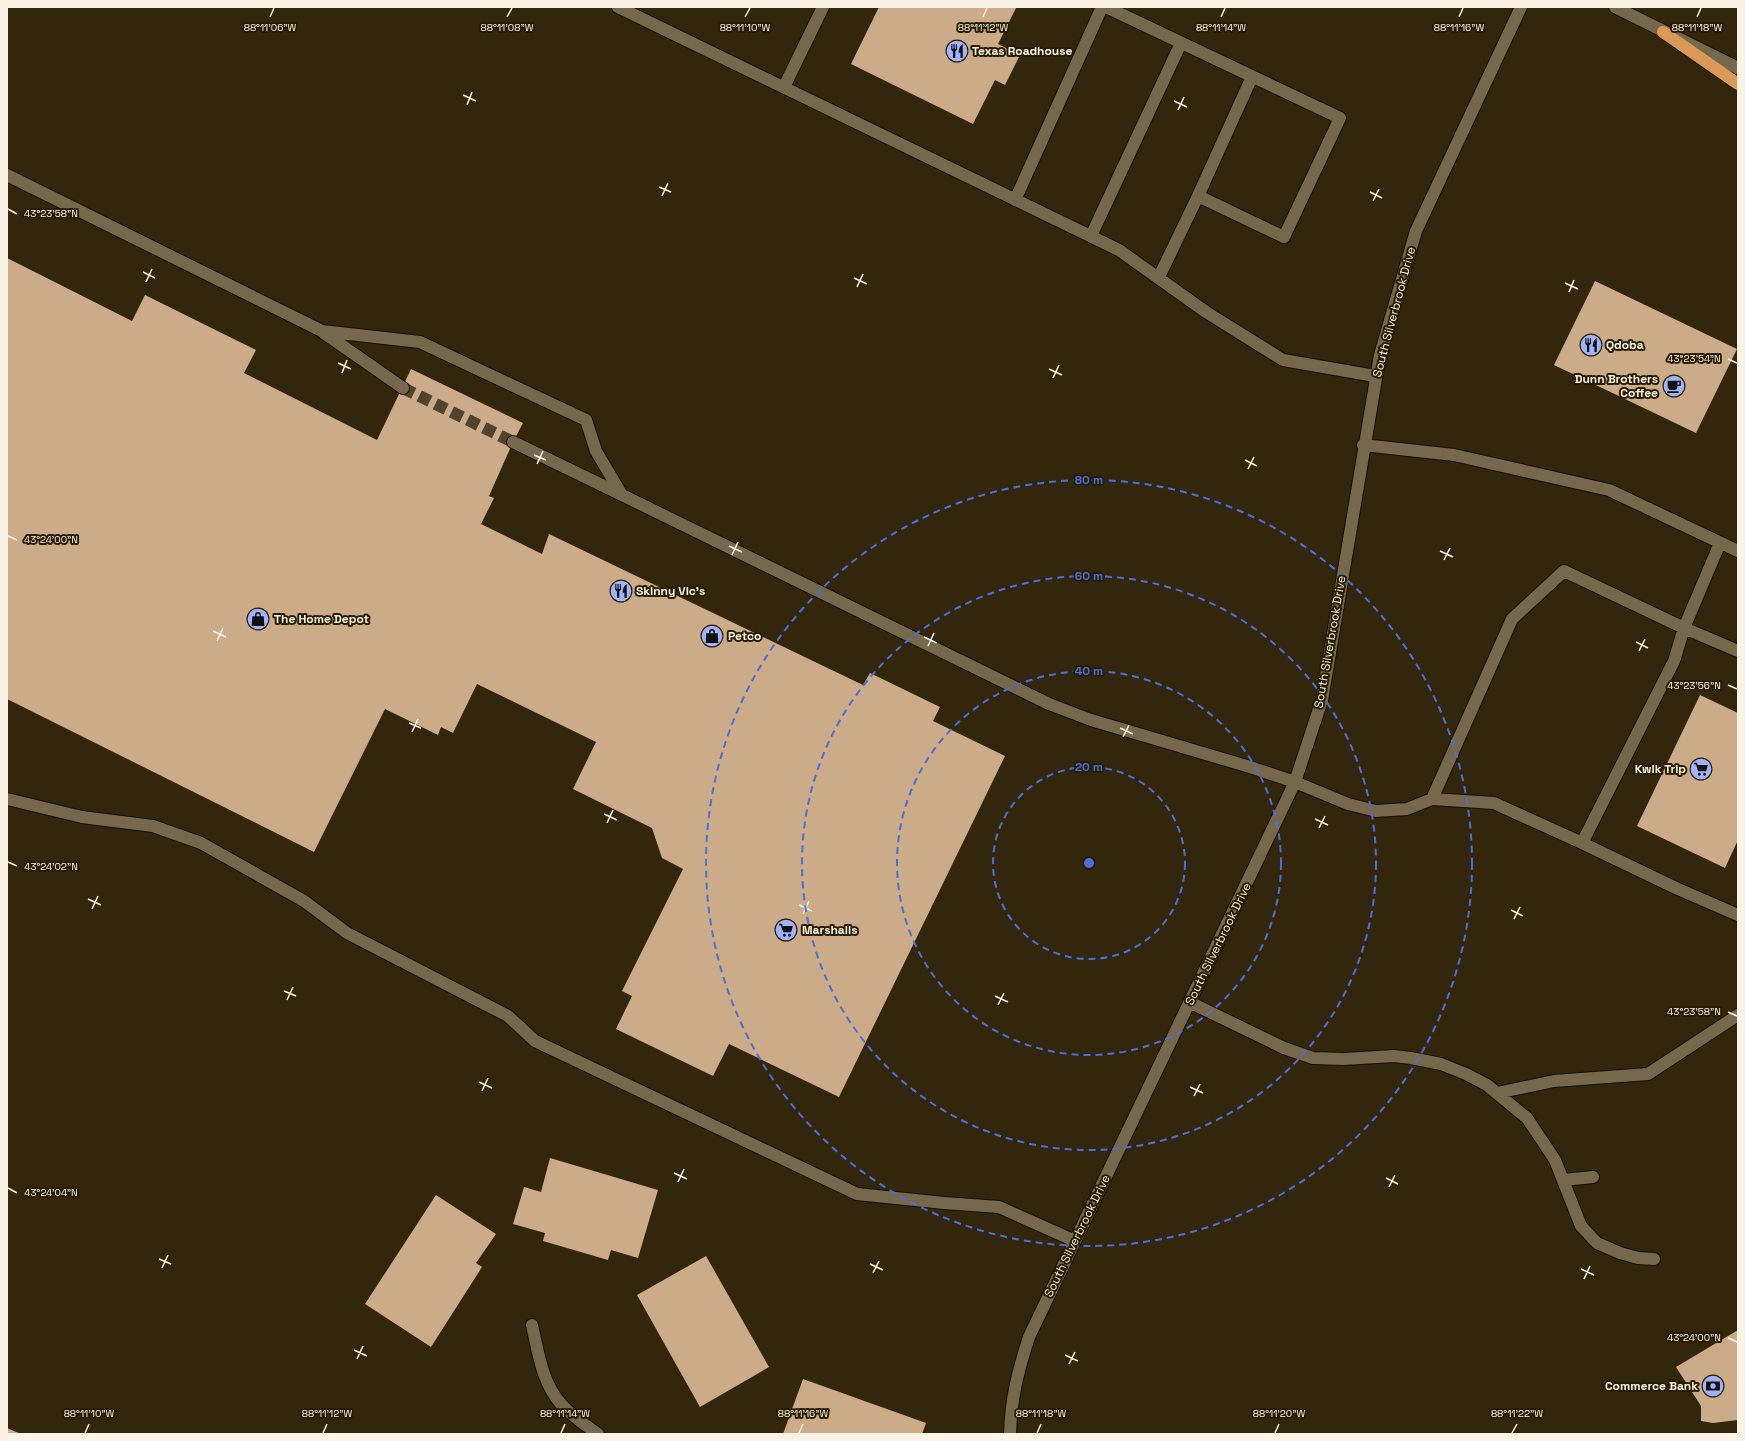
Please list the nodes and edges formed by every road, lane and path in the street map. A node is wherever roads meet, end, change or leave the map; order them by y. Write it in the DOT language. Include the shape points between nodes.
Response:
graph roads {
  1 [pos="618,7"];
  2 [pos="823,7"];
  3 [pos="1102,7"];
  4 [pos="1106,7"];
  5 [pos="1521,7"];
  6 [pos="1615,7"];
  7 [pos="1663,32"];
  8 [pos="1181,43"];
  9 [pos="1738,68"];
  10 [pos="1252,76"];
  11 [pos="1738,84"];
  12 [pos="784,87"];
  13 [pos="7,175"];
  14 [pos="1198,196"];
  15 [pos="1016,200"];
  16 [pos="1091,236"];
  17 [pos="1159,277"];
  18 [pos="322,331"];
  19 [pos="1376,376"];
  20 [pos="403,388"];
  21 [pos="513,442"];
  22 [pos="1363,445"];
  23 [pos="622,495"];
  24 [pos="1720,542"];
  25 [pos="1738,551"];
  26 [pos="1684,628"];
  27 [pos="1738,651"];
  28 [pos="1295,782"];
  29 [pos="7,799"];
  30 [pos="1432,799"];
  31 [pos="1582,843"];
  32 [pos="1738,915"];
  33 [pos="1190,1002"];
  34 [pos="1738,1015"];
  35 [pos="1496,1093"];
  36 [pos="1593,1177"];
  37 [pos="1563,1180"];
  38 [pos="1075,1241"];
  39 [pos="1654,1259"];
  40 [pos="532,1325"];
  41 [pos="598,1434"];
  42 [pos="1010,1434"];
  1 -- 12 [label="street"];
  2 -- 12 [label="street"];
  3 -- 15 [label="street"];
  4 -- 8 [label="street"];
  5 -- 19 [label="street, South Silverbrook Drive" via="1416,231"];
  6 -- 7 [label="street"];
  7 -- 9 [label="street"];
  7 -- 11 [label="highway"];
  8 -- 10 [label="street"];
  8 -- 16 [label="street"];
  10 -- 14 [label="street"];
  10 -- 14 [label="street" via="1340,118 1284,237"];
  12 -- 15 [label="street"];
  13 -- 18 [label="street"];
  14 -- 17 [label="street"];
  15 -- 16 [label="street"];
  16 -- 17 [label="street" via="1119,250"];
  17 -- 19 [label="street" via="1206,312 1283,360"];
  18 -- 20 [label="street"];
  18 -- 23 [label="street" via="420,342 586,420 596,451"];
  19 -- 22 [label="street, South Silverbrook Drive"];
  21 -- 23 [label="street"];
  22 -- 24 [label="street" via="1454,456 1609,490"];
  22 -- 28 [label="street, South Silverbrook Drive" via="1322,700"];
  23 -- 28 [label="street" via="1049,704 1091,720"];
  24 -- 25 [label="street"];
  24 -- 26 [label="street"];
  26 -- 27 [label="street"];
  26 -- 30 [label="street" via="1564,571 1512,619"];
  26 -- 31 [label="street" via="1674,661"];
  28 -- 30 [label="street" via="1348,804 1376,811 1407,809"];
  28 -- 33 [label="street, South Silverbrook Drive"];
  29 -- 38 [label="street" via="82,817 153,826 201,843 304,901 347,933 508,1016 535,1041 857,1194 999,1207"];
  30 -- 31 [label="street" via="1494,803"];
  31 -- 32 [label="street"];
  33 -- 35 [label="street" via="1284,1048 1313,1058 1411,1058 1441,1064 1466,1074"];
  33 -- 38 [label="street, South Silverbrook Drive"];
  34 -- 35 [label="street" via="1648,1074 1554,1081"];
  35 -- 37 [label="street" via="1527,1118 1555,1160"];
  36 -- 37 [label="street"];
  37 -- 39 [label="street" via="1581,1226 1597,1243 1620,1253"];
  38 -- 42 [label="street, South Silverbrook Drive" via="1029,1337 1019,1368 1011,1408"];
  40 -- 41 [label="street" via="550,1389 561,1404"];
}
